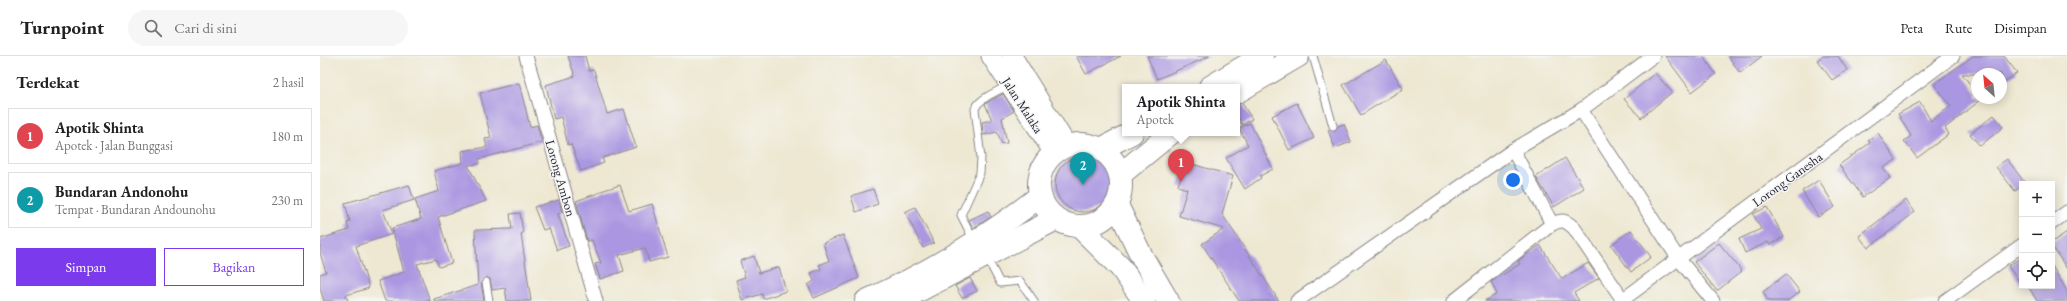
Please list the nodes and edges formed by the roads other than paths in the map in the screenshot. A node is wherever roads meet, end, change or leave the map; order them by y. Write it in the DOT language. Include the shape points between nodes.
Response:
graph roads {
  1 [pos="526,56"];
  2 [pos="991,56"];
  3 [pos="1012,56"];
  4 [pos="1262,56"];
  5 [pos="1298,56"];
  6 [pos="1313,56"];
  7 [pos="1653,56"];
  8 [pos="1953,56"];
  9 [pos="1215,84"];
  10 [pos="1009,85"];
  11 [pos="1240,90"];
  12 [pos="1581,110"];
  13 [pos="1333,126"];
  14 [pos="1126,136"];
  15 [pos="1167,136"];
  16 [pos="1061,149"];
  17 [pos="1101,149"];
  18 [pos="1513,150"];
  19 [pos="1121,174"];
  20 [pos="1040,196"];
  21 [pos="1117,205"];
  22 [pos="2067,212"];
  23 [pos="1056,218"];
  24 [pos="2055,221"];
  25 [pos="1552,224"];
  26 [pos="1079,226"];
  27 [pos="2019,247"];
  28 [pos="981,250"];
  29 [pos="1678,258"];
  30 [pos="486,282"];
  31 [pos="925,296"];
  32 [pos="1622,300"];
  33 [pos="489,301"];
  34 [pos="596,301"];
  35 [pos="866,301"];
  36 [pos="899,301"];
  37 [pos="1034,301"];
  38 [pos="1144,301"];
  39 [pos="1168,301"];
  40 [pos="1297,301"];
  41 [pos="1454,301"];
  42 [pos="1713,301"];
  43 [pos="1945,301"];
  1 -- 34 [label="street, Lorong Ambon"];
  2 -- 10 [label="street, Jalan Malaka"];
  3 -- 16 [label="street, Jalan Malaka"];
  4 -- 9 [label="highway"];
  5 -- 11 [label="highway"];
  6 -- 13 [label="lane"];
  7 -- 12 [label="street"];
  8 -- 29 [label="street, Lorong Ganesha"];
  10 -- 16 [label="street, Jalan Malaka"];
  10 -- 28 [label="lane" via="976,105 975,109 981,158 980,173 961,215"];
  12 -- 18 [label="street"];
  12 -- 29 [label="street"];
  14 -- 17 [label="highway"];
  15 -- 19 [label="highway"];
  16 -- 17 [label="highway" via="1085,143"];
  16 -- 20 [label="highway" via="1046,162 1041,172"];
  17 -- 19 [label="highway" via="1113,159"];
  18 -- 25 [label="street"];
  18 -- 40 [label="street"];
  19 -- 21 [label="highway" via="1122,184"];
  20 -- 23 [label="highway" via="1046,209"];
  20 -- 28 [label="highway" via="1011,219"];
  21 -- 26 [label="highway" via="1107,217 1094,224"];
  21 -- 39 [label="highway" via="1141,255"];
  22 -- 24 [label="street"];
  23 -- 26 [label="highway" via="1067,224"];
  23 -- 28 [label="highway"];
  25 -- 32 [label="street" via="1566,220 1574,228"];
  25 -- 41 [label="street"];
  26 -- 38 [label="highway" via="1121,268"];
  27 -- 43 [label="street"];
  28 -- 31 [label="highway"];
  28 -- 35 [label="highway"];
  28 -- 37 [label="lane" via="1000,283 1020,281"];
  29 -- 32 [label="street, Lorong Ganesha"];
  29 -- 42 [label="street"];
  30 -- 33 [label="lane"];
  31 -- 36 [label="highway"];
}
